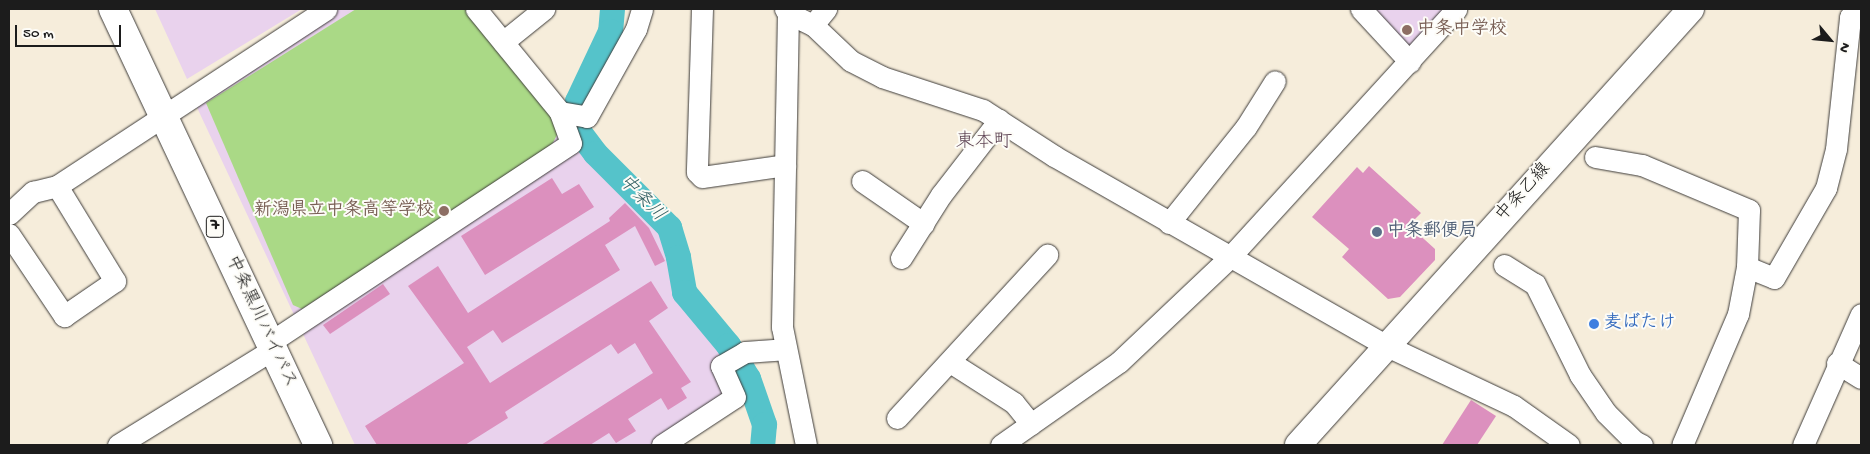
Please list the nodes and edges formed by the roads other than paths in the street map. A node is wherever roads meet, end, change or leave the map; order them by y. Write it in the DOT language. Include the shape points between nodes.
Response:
graph roads {
  1 [pos="113,9"];
  2 [pos="326,9"];
  3 [pos="476,9"];
  4 [pos="544,9"];
  5 [pos="642,9"];
  6 [pos="702,9"];
  7 [pos="826,9"];
  8 [pos="1361,9"];
  9 [pos="1456,9"];
  10 [pos="1691,9"];
  11 [pos="1860,9"];
  12 [pos="787,11"];
  13 [pos="813,25"];
  14 [pos="503,42"];
  15 [pos="1410,62"];
  16 [pos="1275,81"];
  17 [pos="560,112"];
  18 [pos="163,114"];
  19 [pos="998,120"];
  20 [pos="1595,156"];
  21 [pos="785,165"];
  22 [pos="862,181"];
  23 [pos="57,186"];
  24 [pos="9,214"];
  25 [pos="1169,223"];
  26 [pos="924,224"];
  27 [pos="9,234"];
  28 [pos="1047,255"];
  29 [pos="901,258"];
  30 [pos="1229,258"];
  31 [pos="1504,265"];
  32 [pos="1747,267"];
  33 [pos="1861,314"];
  34 [pos="1387,346"];
  35 [pos="270,347"];
  36 [pos="784,350"];
  37 [pos="950,362"];
  38 [pos="1837,363"];
  39 [pos="1861,378"];
  40 [pos="897,418"];
  41 [pos="1032,424"];
  42 [pos="118,445"];
  43 [pos="318,445"];
  44 [pos="662,445"];
  45 [pos="806,445"];
  46 [pos="1001,445"];
  47 [pos="1298,445"];
  48 [pos="1569,445"];
  49 [pos="1642,445"];
  50 [pos="1682,445"];
  51 [pos="1803,445"];
  1 -- 18 [label="highway, 中条黒川バイパス / 7"];
  2 -- 18 [label="street"];
  3 -- 14 [label="street"];
  4 -- 14 [label="street"];
  5 -- 17 [label="street" via="636,29 586,117"];
  6 -- 21 [label="street" via="697,172 702,177"];
  7 -- 13 [label="street"];
  8 -- 15 [label="street"];
  9 -- 15 [label="street"];
  10 -- 34 [label="main road, 中条乙線"];
  11 -- 32 [label="street" via="1850,17 1836,150 1826,188 1774,278"];
  12 -- 13 [label="street"];
  12 -- 21 [label="street"];
  13 -- 19 [label="street" via="851,61 882,76 983,110"];
  14 -- 17 [label="street"];
  15 -- 30 [label="street"];
  16 -- 25 [label="street" via="1246,127"];
  17 -- 35 [label="street" via="571,143"];
  18 -- 23 [label="street"];
  18 -- 35 [label="highway, 中条黒川バイパス / 7"];
  19 -- 25 [label="street"];
  19 -- 26 [label="street" via="941,195"];
  20 -- 32 [label="street" via="1642,165 1749,210"];
  21 -- 36 [label="street"];
  22 -- 26 [label="street"];
  23 -- 24 [label="street" via="33,192"];
  23 -- 27 [label="street" via="116,281 64,316"];
  25 -- 30 [label="street"];
  26 -- 29 [label="street"];
  28 -- 37 [label="street"];
  30 -- 34 [label="street"];
  30 -- 41 [label="street" via="1119,362"];
  31 -- 49 [label="street" via="1535,284 1580,374 1606,413"];
  32 -- 50 [label="street" via="1738,314"];
  33 -- 38 [label="street"];
  34 -- 47 [label="main road, 中条乙線"];
  34 -- 48 [label="street" via="1514,406"];
  35 -- 42 [label="street"];
  35 -- 43 [label="highway, 中条黒川バイパス / 7"];
  36 -- 44 [label="street" via="746,352 721,366 735,397"];
  36 -- 45 [label="street"];
  37 -- 40 [label="street"];
  37 -- 41 [label="street" via="1014,403"];
  38 -- 39 [label="street"];
  38 -- 51 [label="street"];
  41 -- 46 [label="street"];
}
